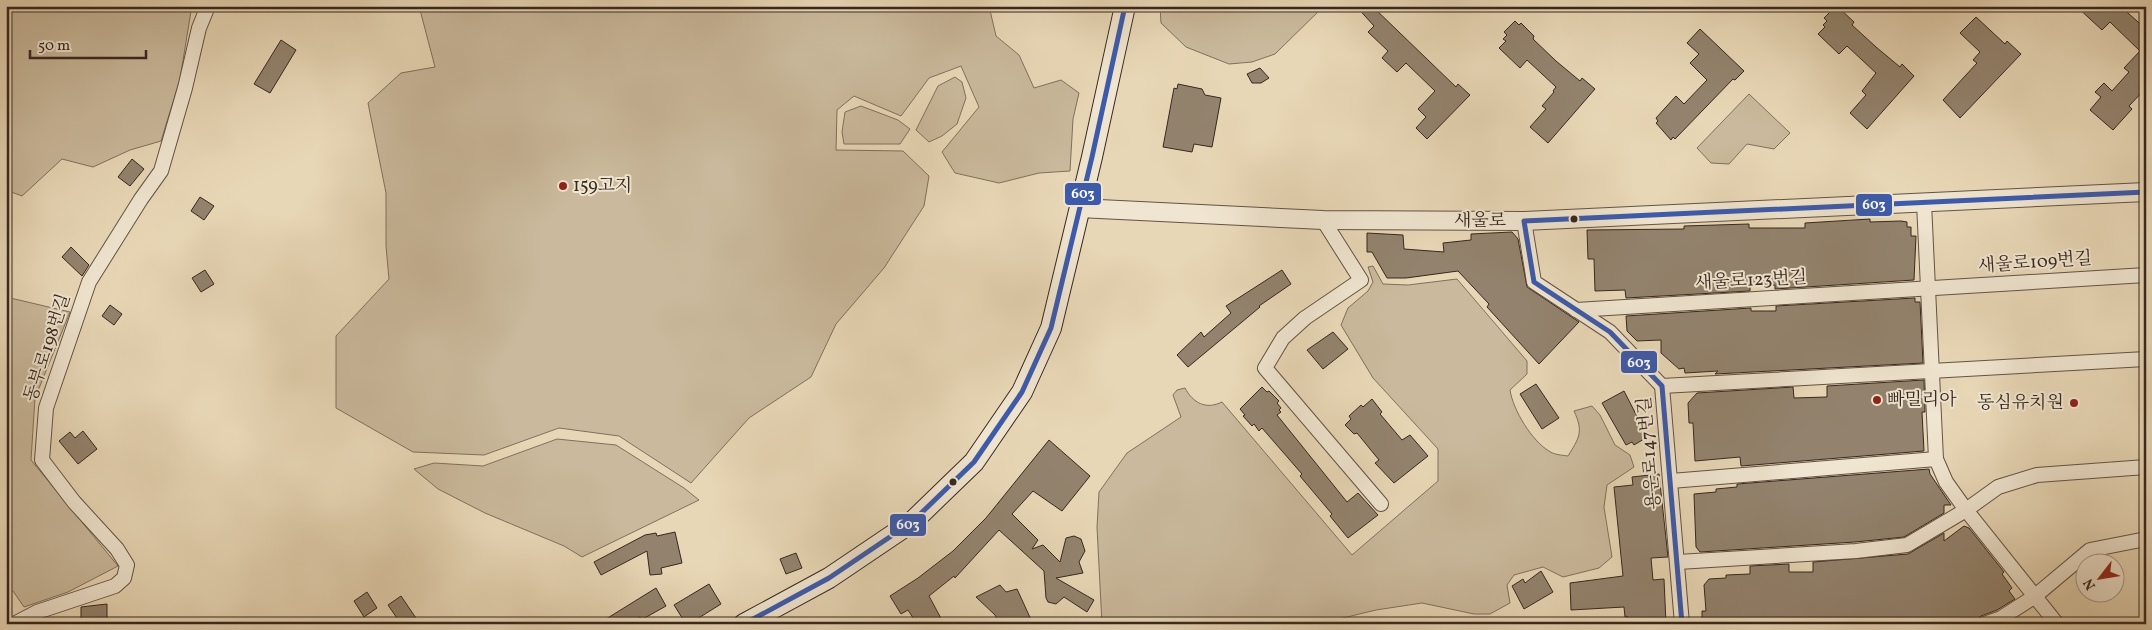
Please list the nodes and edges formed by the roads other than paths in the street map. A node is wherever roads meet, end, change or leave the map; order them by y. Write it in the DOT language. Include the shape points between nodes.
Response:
graph roads {
  1 [pos="208,6"];
  2 [pos="1125,6"];
  3 [pos="2146,192"];
  4 [pos="1924,203"];
  5 [pos="1079,208"];
  6 [pos="1323,220"];
  7 [pos="1524,221"];
  8 [pos="2146,275"];
  9 [pos="1928,289"];
  10 [pos="1576,310"];
  11 [pos="2146,359"];
  12 [pos="1932,371"];
  13 [pos="1662,386"];
  14 [pos="1936,459"];
  15 [pos="2146,467"];
  16 [pos="1671,481"];
  17 [pos="1381,504"];
  18 [pos="1966,510"];
  19 [pos="2146,539"];
  20 [pos="1678,562"];
  21 [pos="2034,597"];
  22 [pos="14,624"];
  23 [pos="744,624"];
  24 [pos="1682,624"];
  25 [pos="1984,624"];
  26 [pos="2057,624"];
  1 -- 22 [label="street, 동부로198번길" via="199,28 161,171 89,282 46,408 42,460 74,502 117,549 127,565 124,578 115,586 37,612"];
  2 -- 5 [label="main road"];
  3 -- 4 [label="street, 새울로"];
  4 -- 7 [label="street, 새울로"];
  4 -- 9 [label="street"];
  5 -- 6 [label="street, 새울로"];
  5 -- 23 [label="main road" via="1051,328 1022,392 974,462 912,522 829,578"];
  6 -- 7 [label="street, 새울로"];
  6 -- 17 [label="street" via="1361,280 1305,318 1283,338 1265,368"];
  7 -- 10 [label="street, 용운로147번길" via="1534,282"];
  8 -- 9 [label="street, 새울로109번길"];
  9 -- 10 [label="street, 새울로123번길"];
  9 -- 12 [label="street"];
  10 -- 13 [label="street, 용운로147번길" via="1610,332"];
  11 -- 12 [label="street"];
  12 -- 13 [label="street"];
  12 -- 14 [label="street"];
  13 -- 16 [label="street, 용운로147번길"];
  14 -- 16 [label="street"];
  14 -- 18 [label="street" via="1946,482"];
  15 -- 18 [label="street" via="2037,475 1998,487"];
  16 -- 20 [label="street, 용운로147번길"];
  18 -- 20 [label="street" via="1907,546"];
  18 -- 21 [label="street"];
  19 -- 21 [label="street" via="2090,550"];
  20 -- 24 [label="street, 용운로147번길"];
  21 -- 25 [label="street" via="2001,618"];
  21 -- 26 [label="street"];
}
